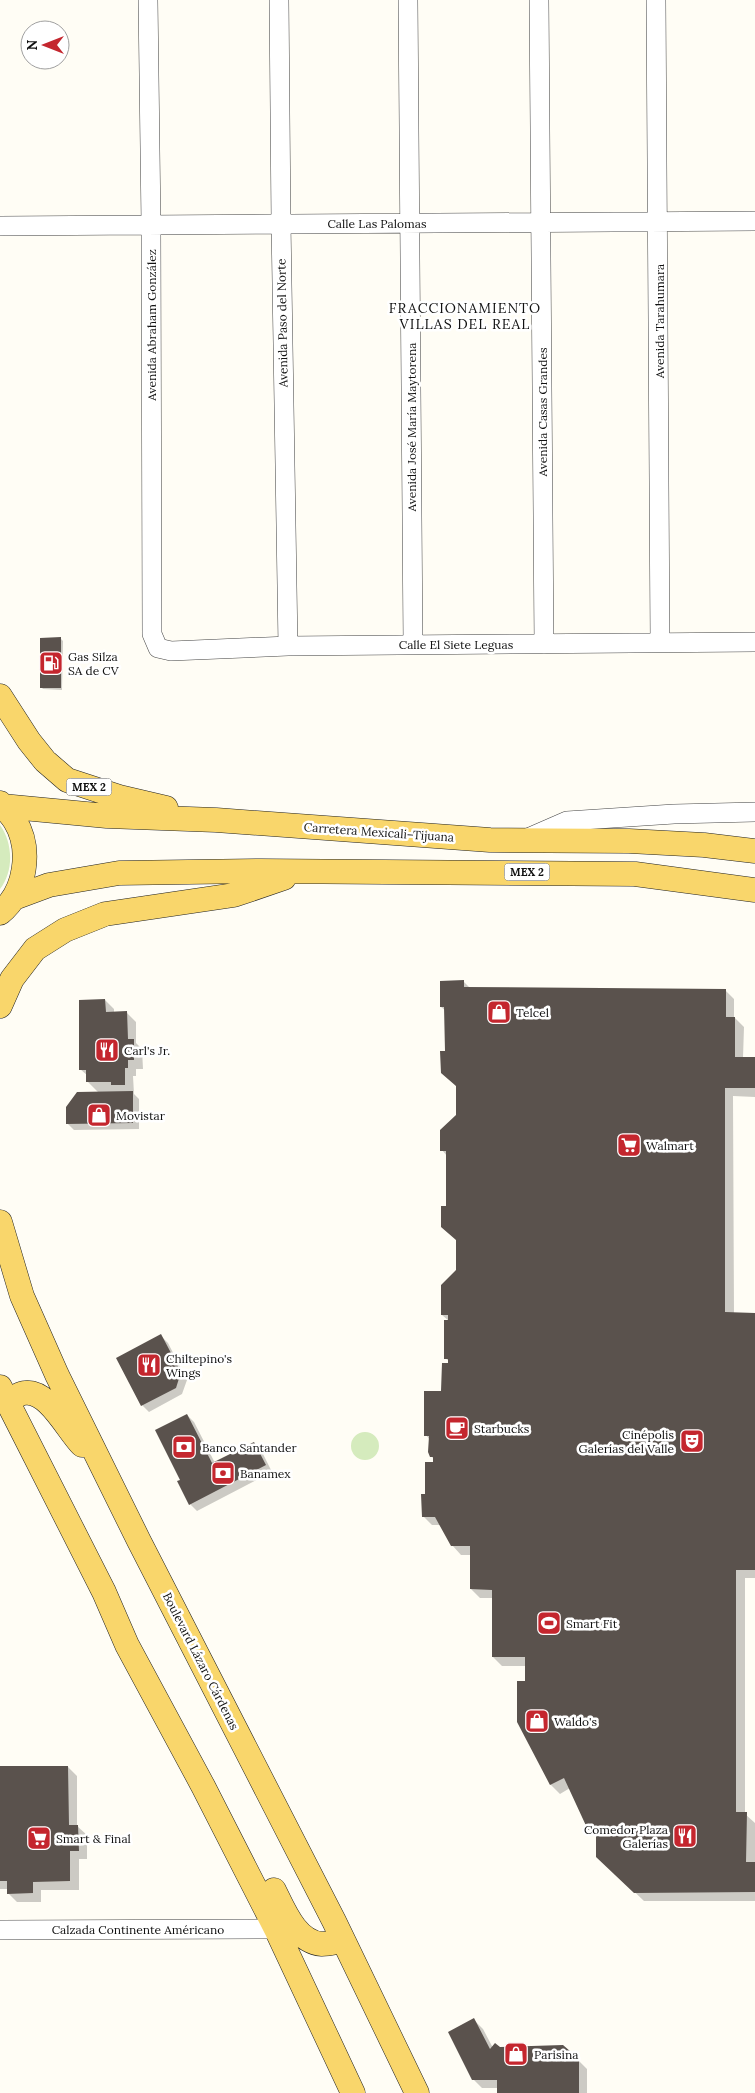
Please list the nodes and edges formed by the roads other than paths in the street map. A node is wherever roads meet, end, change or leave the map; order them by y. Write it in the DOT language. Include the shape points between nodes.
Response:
graph roads {
  1 [pos="148,0"];
  2 [pos="279,0"];
  3 [pos="408,0"];
  4 [pos="539,0"];
  5 [pos="656,0"];
  6 [pos="755,221"];
  7 [pos="541,222"];
  8 [pos="658,222"];
  9 [pos="281,223"];
  10 [pos="410,223"];
  11 [pos="151,224"];
  12 [pos="0,226"];
  13 [pos="755,642"];
  14 [pos="660,643"];
  15 [pos="413,644"];
  16 [pos="544,644"];
  17 [pos="288,646"];
  18 [pos="158,648"];
  19 [pos="0,696"];
  20 [pos="1,804"];
  21 [pos="755,812"];
  22 [pos="216,820"];
  23 [pos="490,840"];
  24 [pos="523,840"];
  25 [pos="755,851"];
  26 [pos="416,871"];
  27 [pos="302,872"];
  28 [pos="755,890"];
  29 [pos="7,906"];
  30 [pos="0,929"];
  31 [pos="0,1006"];
  32 [pos="0,1222"];
  33 [pos="3,1394"];
  34 [pos="100,1458"];
  35 [pos="202,1786"];
  36 [pos="276,1929"];
  37 [pos="0,1930"];
  38 [pos="342,1941"];
  39 [pos="353,2093"];
  40 [pos="417,2093"];
  1 -- 11 [label="street, Avenida Abraham González"];
  2 -- 9 [label="street, Avenida Paso del Norte"];
  3 -- 10 [label="street, Avenida José María Maytorena"];
  4 -- 7 [label="street, Avenida Casas Grandes"];
  5 -- 8 [label="street, Avenida Tarahumara"];
  6 -- 8 [label="street, Calle Las Palomas"];
  7 -- 8 [label="street, Calle Las Palomas"];
  7 -- 10 [label="street, Calle Las Palomas"];
  7 -- 16 [label="street, Avenida Casas Grandes"];
  8 -- 14 [label="street, Avenida Tarahumara"];
  9 -- 10 [label="street, Calle Las Palomas"];
  9 -- 11 [label="street, Calle Las Palomas"];
  9 -- 17 [label="street, Avenida Paso del Norte"];
  10 -- 15 [label="street, Avenida José María Maytorena"];
  11 -- 12 [label="street, Calle Las Palomas"];
  11 -- 18 [label="street, Avenida Abraham González" via="152,634"];
  13 -- 14 [label="street, Calle El Siete Leguas"];
  14 -- 16 [label="street, Calle El Siete Leguas"];
  15 -- 16 [label="street, Calle El Siete Leguas"];
  15 -- 17 [label="street, Calle El Siete Leguas"];
  17 -- 18 [label="street, Calle El Siete Leguas" via="171,651"];
  19 -- 22 [label="main road, MEX 2" via="29,741 67,780"];
  20 -- 22 [label="main road" via="107,816"];
  20 -- 29 [label="main road" via="15,821 23,839 25,859 22,879"];
  21 -- 24 [label="street" via="567,821"];
  22 -- 23 [label="main road, Carretera Mexicali–Tijuana / MEX 2"];
  23 -- 24 [label="main road, Carretera Mexicali–Tijuana / MEX 2"];
  23 -- 26 [label="main road" via="423,851 416,861"];
  24 -- 25 [label="main road, Carretera Mexicali–Tijuana / MEX 2" via="628,841"];
  26 -- 27 [label="main road, MEX 2"];
  26 -- 28 [label="main road, MEX 2" via="636,874"];
  27 -- 29 [label="main road, MEX 2" via="119,873 49,885"];
  27 -- 31 [label="main road" via="234,895 105,914 65,930 35,950 12,979"];
  29 -- 30 [label="main road"];
  32 -- 34 [label="main road, Boulevard Lázaro Cárdenas" via="22,1296 57,1375"];
  33 -- 34 [label="main road" via="41,1395 77,1440"];
  33 -- 35 [label="main road" via="104,1592 127,1645"];
  34 -- 38 [label="main road, Boulevard Lázaro Cárdenas"];
  35 -- 36 [label="main road"];
  35 -- 38 [label="main road" via="218,1794 228,1804 297,1930 317,1943"];
  36 -- 37 [label="street, Calzada Continente Américano"];
  36 -- 39 [label="main road"];
  38 -- 40 [label="main road, Boulevard Lázaro Cárdenas"];
}
